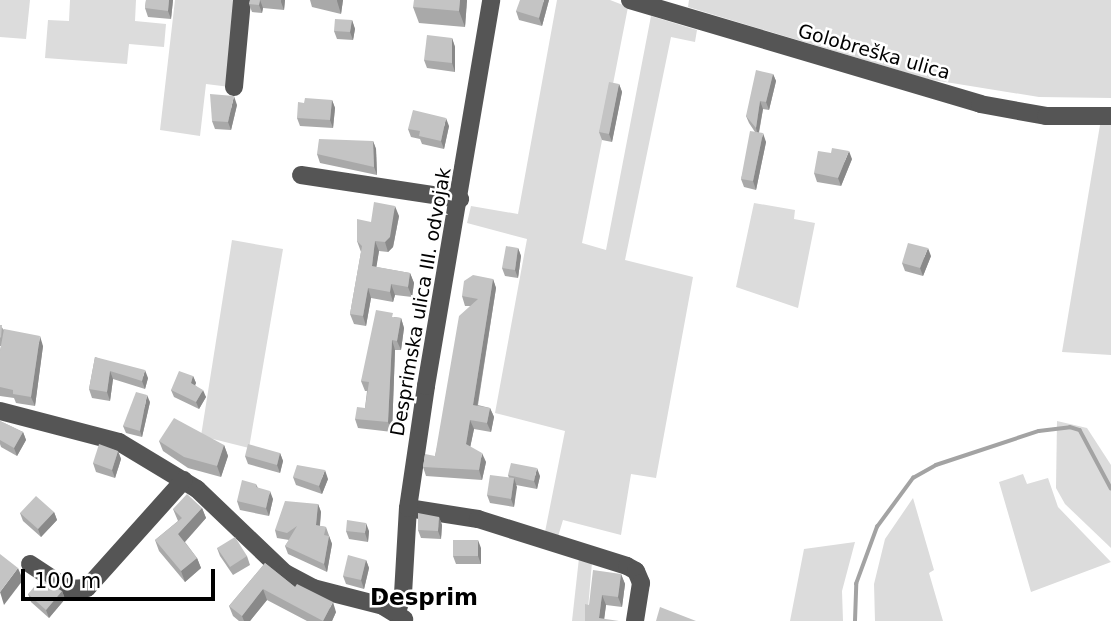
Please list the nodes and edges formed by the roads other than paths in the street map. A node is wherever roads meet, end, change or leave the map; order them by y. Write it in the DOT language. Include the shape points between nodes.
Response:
graph roads {
  1 [pos="242,0"];
  2 [pos="491,0"];
  3 [pos="630,0"];
  4 [pos="234,87"];
  5 [pos="1111,117"];
  6 [pos="301,175"];
  7 [pos="460,199"];
  8 [pos="0,411"];
  9 [pos="184,480"];
  10 [pos="408,508"];
  11 [pos="30,564"];
  12 [pos="401,617"];
  13 [pos="635,621"];
  1 -- 4 [label="street"];
  2 -- 7 [label="street, Desprimska ulica III. odvojak"];
  3 -- 5 [label="street, Golobreška ulica" via="968,101 1046,116"];
  6 -- 7 [label="street"];
  7 -- 10 [label="street, Desprimska ulica III. odvojak"];
  8 -- 9 [label="street" via="102,435"];
  9 -- 11 [label="street" via="87,588 68,589"];
  9 -- 12 [label="street" via="285,573 313,588"];
  10 -- 12 [label="street, Desprimska ulica III. odvojak"];
  10 -- 13 [label="street" via="478,519 627,566 636,571 641,583"];
}
